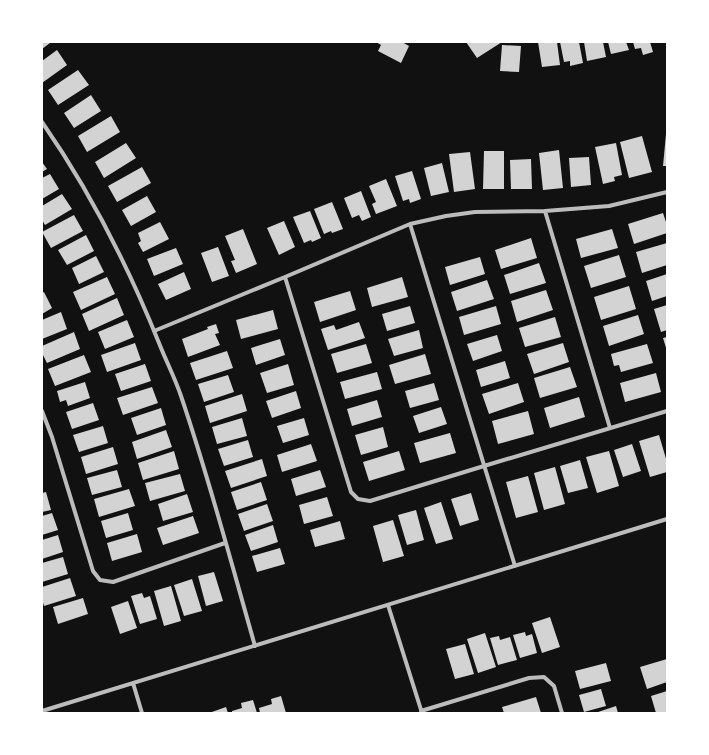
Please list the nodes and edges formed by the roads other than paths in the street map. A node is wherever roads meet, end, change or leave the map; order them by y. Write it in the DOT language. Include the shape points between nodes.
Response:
graph roads {
  1 [pos="42,122"];
  2 [pos="667,192"];
  3 [pos="545,211"];
  4 [pos="410,224"];
  5 [pos="285,278"];
  6 [pos="154,331"];
  7 [pos="42,411"];
  8 [pos="667,411"];
  9 [pos="610,428"];
  10 [pos="484,466"];
  11 [pos="667,519"];
  12 [pos="225,543"];
  13 [pos="515,566"];
  14 [pos="388,605"];
  15 [pos="255,646"];
  16 [pos="133,683"];
  17 [pos="42,711"];
  18 [pos="422,712"];
  19 [pos="142,713"];
  20 [pos="562,713"];
  1 -- 6 [label="street" via="87,193 134,284"];
  2 -- 3 [label="street" via="609,206"];
  3 -- 4 [label="street" via="476,212"];
  3 -- 9 [label="street"];
  4 -- 5 [label="street"];
  4 -- 10 [label="street"];
  5 -- 6 [label="street"];
  5 -- 10 [label="street" via="351,492 358,499 370,502"];
  6 -- 12 [label="street" via="196,442"];
  7 -- 12 [label="street" via="93,570 100,580 113,582"];
  8 -- 9 [label="street"];
  9 -- 10 [label="street"];
  10 -- 13 [label="street"];
  11 -- 13 [label="street"];
  12 -- 15 [label="street"];
  13 -- 14 [label="street"];
  14 -- 15 [label="street"];
  14 -- 18 [label="street"];
  15 -- 16 [label="street"];
  16 -- 17 [label="street"];
  16 -- 19 [label="street"];
  18 -- 20 [label="street" via="529,678 544,677 554,686"];
}
